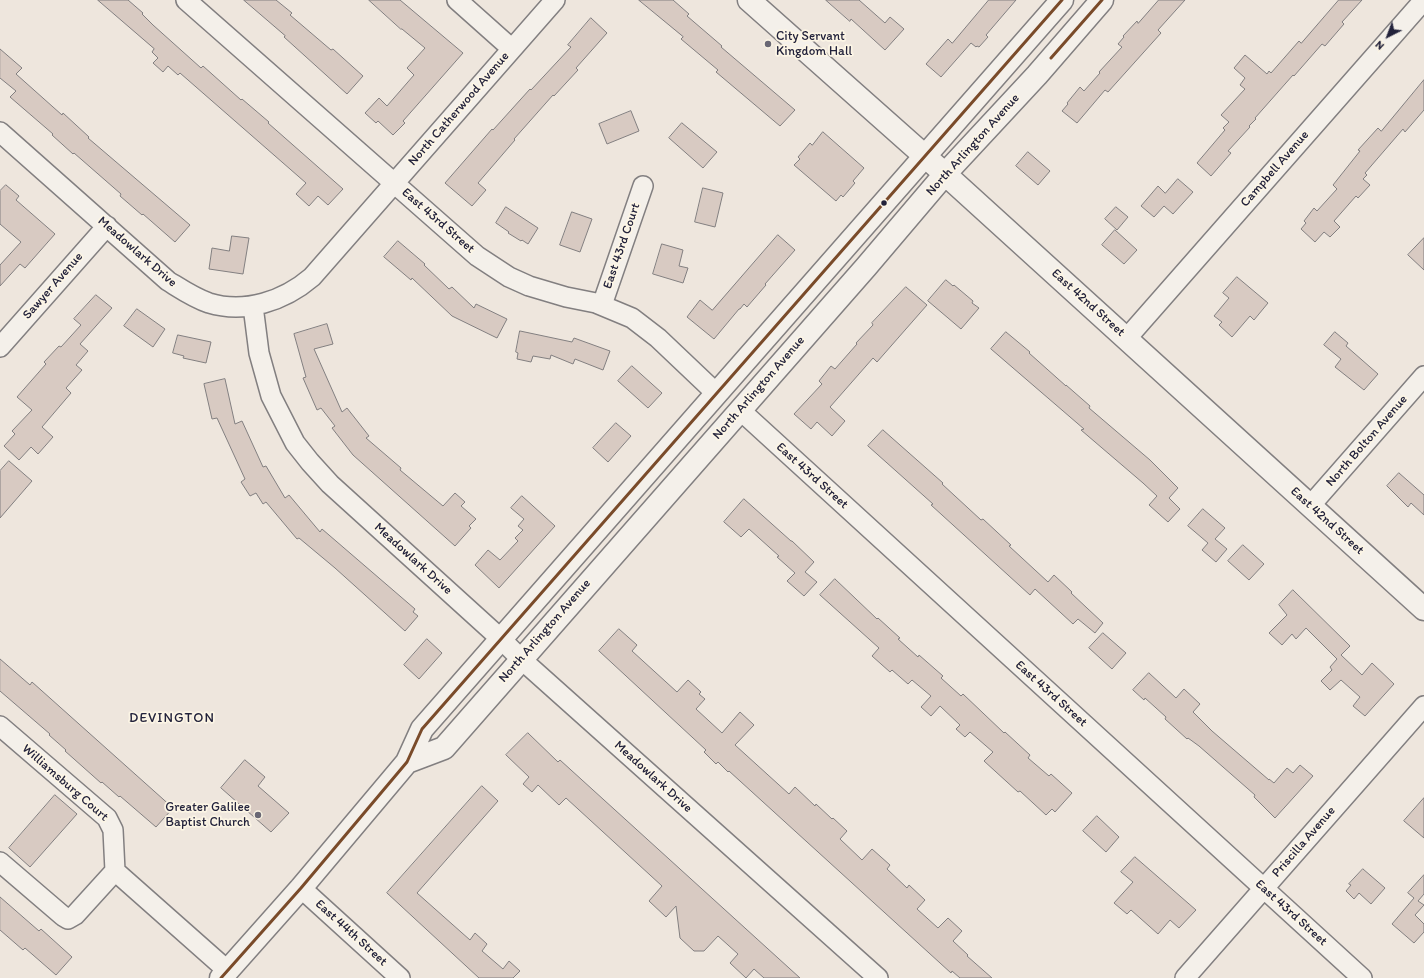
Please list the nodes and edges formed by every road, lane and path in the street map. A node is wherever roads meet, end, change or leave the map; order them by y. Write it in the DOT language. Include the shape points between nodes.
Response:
graph roads {
  1 [pos="186,0"];
  2 [pos="457,0"];
  3 [pos="555,0"];
  4 [pos="749,0"];
  5 [pos="1062,0"];
  6 [pos="1102,0"];
  7 [pos="1424,0"];
  8 [pos="512,49"];
  9 [pos="0,132"];
  10 [pos="925,157"];
  11 [pos="945,174"];
  12 [pos="394,183"];
  13 [pos="643,186"];
  14 [pos="107,226"];
  15 [pos="602,305"];
  16 [pos="253,306"];
  17 [pos="1126,338"];
  18 [pos="0,347"];
  19 [pos="1424,376"];
  20 [pos="717,394"];
  21 [pos="740,410"];
  22 [pos="1310,506"];
  23 [pos="1424,609"];
  24 [pos="501,639"];
  25 [pos="521,659"];
  26 [pos="1424,706"];
  27 [pos="0,726"];
  28 [pos="407,762"];
  29 [pos="0,862"];
  30 [pos="114,871"];
  31 [pos="301,888"];
  32 [pos="1264,888"];
  33 [pos="224,974"];
  34 [pos="400,978"];
  35 [pos="878,978"];
  36 [pos="1185,978"];
  37 [pos="1362,978"];
  1 -- 12 [label="street, East 43rd Street"];
  2 -- 8 [label="street"];
  3 -- 8 [label="street, North Catherwood Avenue"];
  4 -- 10 [label="main road, East 42nd Street"];
  5 -- 10 [label="main road, North Arlington Avenue"];
  6 -- 11 [label="main road, North Arlington Avenue"];
  7 -- 17 [label="street, Campbell Avenue"];
  8 -- 12 [label="street, North Catherwood Avenue"];
  9 -- 14 [label="street, Meadowlark Drive"];
  10 -- 11 [label="main road, East 42nd Street"];
  10 -- 20 [label="main road, North Arlington Avenue"];
  11 -- 17 [label="main road, East 42nd Street"];
  11 -- 21 [label="main road, North Arlington Avenue"];
  12 -- 15 [label="street, East 43rd Street" via="477,256 508,277 544,292"];
  12 -- 16 [label="street, North Catherwood Avenue" via="306,282 282,297"];
  13 -- 15 [label="street, East 43rd Court"];
  14 -- 16 [label="street, Meadowlark Drive" via="168,281 187,293 215,304"];
  14 -- 18 [label="street, Sawyer Avenue"];
  15 -- 20 [label="street, East 43rd Street" via="632,318 648,330"];
  16 -- 24 [label="street, Meadowlark Drive" via="259,353 271,396 296,443 310,462 330,484"];
  17 -- 22 [label="main road, East 42nd Street"];
  19 -- 22 [label="street, North Bolton Avenue"];
  20 -- 24 [label="main road, North Arlington Avenue"];
  21 -- 25 [label="main road, North Arlington Avenue"];
  21 -- 32 [label="street, East 43rd Street"];
  22 -- 23 [label="main road, East 42nd Street"];
  24 -- 25 [label="street, Meadowlark Drive"];
  24 -- 28 [label="main road, North Arlington Avenue" via="422,729"];
  25 -- 28 [label="main road, North Arlington Avenue" via="444,748"];
  25 -- 35 [label="street, Meadowlark Drive"];
  26 -- 32 [label="street, Priscilla Avenue"];
  27 -- 30 [label="street, Williamsburg Court" via="108,818 113,830"];
  28 -- 31 [label="main road, North Arlington Avenue"];
  29 -- 30 [label="street" via="68,919 75,916"];
  30 -- 33 [label="street"];
  31 -- 33 [label="main road, North Arlington Avenue"];
  31 -- 34 [label="street, East 44th Street"];
  32 -- 36 [label="street, Priscilla Avenue"];
  32 -- 37 [label="street, East 43rd Street"];
}
